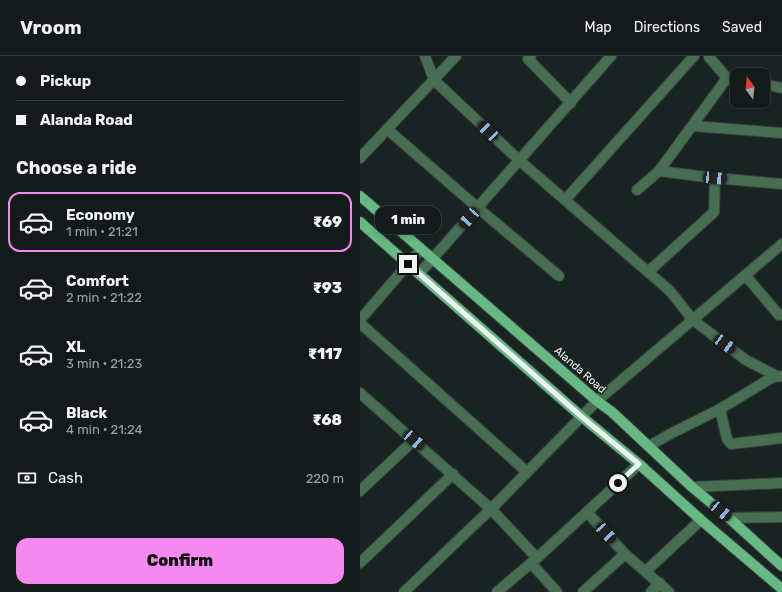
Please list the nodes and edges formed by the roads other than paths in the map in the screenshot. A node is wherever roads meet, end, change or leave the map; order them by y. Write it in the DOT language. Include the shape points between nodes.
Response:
graph roads {
  1 [pos="425,56"];
  2 [pos="456,56"];
  3 [pos="611,56"];
  4 [pos="694,56"];
  5 [pos="710,56"];
  6 [pos="528,57"];
  7 [pos="730,77"];
  8 [pos="434,80"];
  9 [pos="730,81"];
  10 [pos="770,85"];
  11 [pos="782,88"];
  12 [pos="571,103"];
  13 [pos="693,126"];
  14 [pos="387,129"];
  15 [pos="782,133"];
  16 [pos="360,158"];
  17 [pos="520,161"];
  18 [pos="659,171"];
  19 [pos="715,178"];
  20 [pos="782,184"];
  21 [pos="637,190"];
  22 [pos="360,196"];
  23 [pos="565,200"];
  24 [pos="478,208"];
  25 [pos="360,222"];
  26 [pos="782,244"];
  27 [pos="421,249"];
  28 [pos="432,258"];
  29 [pos="408,264"];
  30 [pos="648,272"];
  31 [pos="419,274"];
  32 [pos="745,275"];
  33 [pos="559,276"];
  34 [pos="782,314"];
  35 [pos="693,320"];
  36 [pos="360,322"];
  37 [pos="780,376"];
  38 [pos="360,393"];
  39 [pos="597,401"];
  40 [pos="720,409"];
  41 [pos="582,417"];
  42 [pos="782,438"];
  43 [pos="414,440"];
  44 [pos="649,446"];
  45 [pos="639,464"];
  46 [pos="527,472"];
  47 [pos="453,474"];
  48 [pos="782,482"];
  49 [pos="692,487"];
  50 [pos="360,491"];
  51 [pos="491,509"];
  52 [pos="587,512"];
  53 [pos="782,517"];
  54 [pos="729,518"];
  55 [pos="701,520"];
  56 [pos="626,554"];
  57 [pos="534,561"];
  58 [pos="360,563"];
  59 [pos="782,566"];
  60 [pos="646,571"];
  61 [pos="660,583"];
  62 [pos="782,589"];
  63 [pos="404,592"];
  64 [pos="497,592"];
  65 [pos="557,592"];
  66 [pos="583,592"];
  67 [pos="651,592"];
  68 [pos="669,592"];
  1 -- 8 [label="street"];
  2 -- 8 [label="street"];
  3 -- 12 [label="street"];
  4 -- 23 [label="street"];
  5 -- 7 [label="street"];
  6 -- 12 [label="street"];
  8 -- 14 [label="street"];
  8 -- 17 [label="street"];
  9 -- 13 [label="street"];
  10 -- 11 [label="street"];
  12 -- 17 [label="street"];
  13 -- 15 [label="street"];
  13 -- 18 [label="street"];
  14 -- 16 [label="street"];
  14 -- 24 [label="street"];
  17 -- 23 [label="street"];
  17 -- 24 [label="street"];
  18 -- 19 [label="street"];
  18 -- 21 [label="street"];
  19 -- 20 [label="street"];
  19 -- 30 [label="street" via="714,212"];
  22 -- 27 [label="main road, Alanda Road"];
  23 -- 30 [label="street"];
  24 -- 28 [label="street"];
  24 -- 33 [label="street"];
  25 -- 29 [label="main road"];
  26 -- 32 [label="street"];
  27 -- 28 [label="main road, Alanda Road"];
  27 -- 29 [label="street"];
  28 -- 31 [label="street"];
  28 -- 39 [label="main road, Alanda Road"];
  29 -- 31 [label="main road"];
  29 -- 36 [label="street"];
  30 -- 35 [label="street" via="670,291"];
  31 -- 41 [label="main road"];
  32 -- 34 [label="street" via="779,315"];
  32 -- 35 [label="street"];
  35 -- 37 [label="street" via="746,360"];
  35 -- 39 [label="street"];
  36 -- 46 [label="street"];
  37 -- 40 [label="street" via="773,377"];
  38 -- 43 [label="street"];
  39 -- 41 [label="street"];
  39 -- 44 [label="main road, Alanda Road"];
  40 -- 42 [label="street" via="727,439 731,444"];
  40 -- 44 [label="street"];
  41 -- 45 [label="main road"];
  41 -- 46 [label="street"];
  43 -- 47 [label="street"];
  43 -- 50 [label="street"];
  44 -- 49 [label="main road, Alanda Road"];
  45 -- 52 [label="street"];
  45 -- 55 [label="main road"];
  46 -- 51 [label="street"];
  47 -- 51 [label="street"];
  47 -- 58 [label="street"];
  48 -- 49 [label="street"];
  49 -- 54 [label="main road, Alanda Road"];
  51 -- 57 [label="street"];
  51 -- 63 [label="street"];
  52 -- 56 [label="street"];
  52 -- 57 [label="street"];
  53 -- 54 [label="street"];
  54 -- 59 [label="main road, Alanda Road"];
  55 -- 60 [label="street"];
  55 -- 62 [label="main road"];
  56 -- 60 [label="street"];
  56 -- 66 [label="street"];
  57 -- 64 [label="street"];
  57 -- 65 [label="street"];
  60 -- 61 [label="street"];
  61 -- 67 [label="street"];
  61 -- 68 [label="street"];
}
